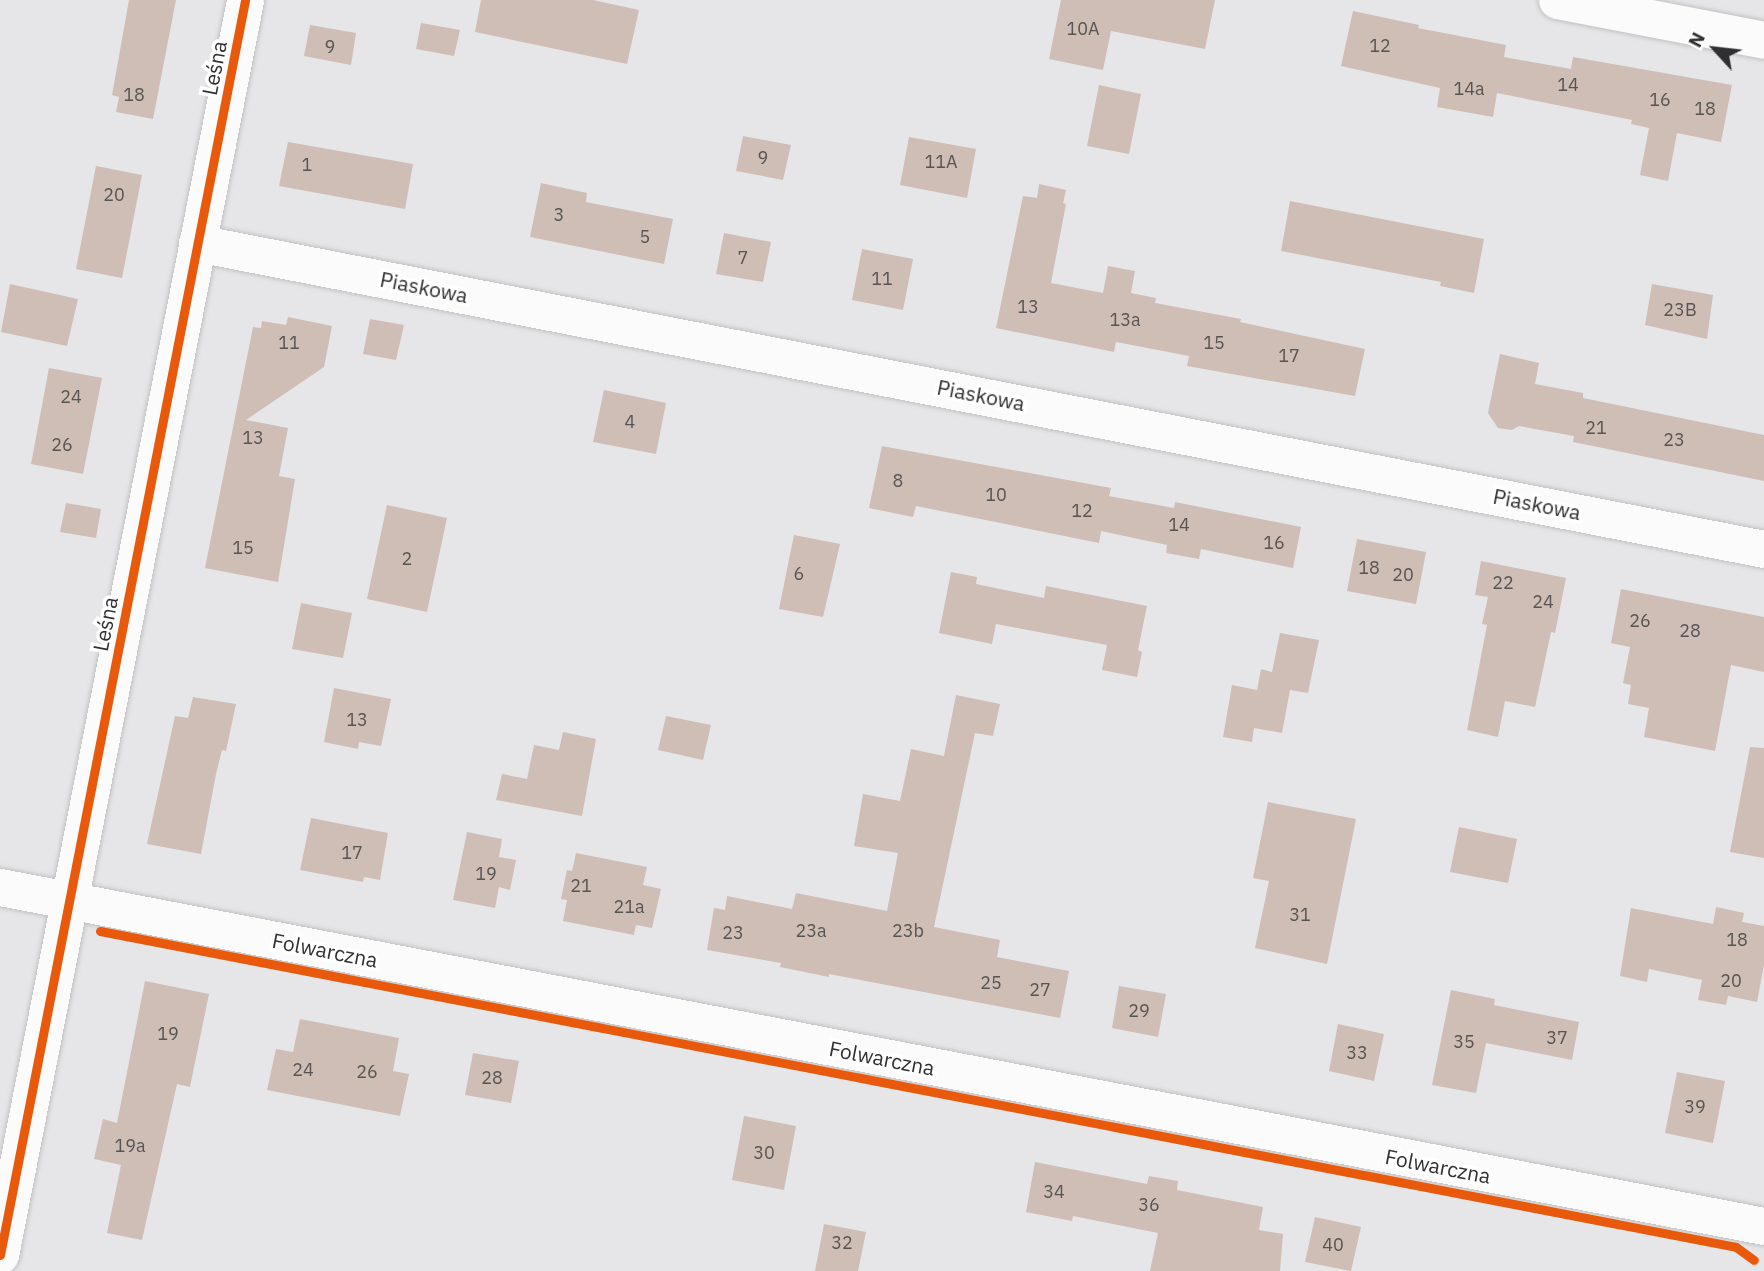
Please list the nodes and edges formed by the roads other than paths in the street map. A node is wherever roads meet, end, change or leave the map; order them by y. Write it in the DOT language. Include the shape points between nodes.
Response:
graph roads {
  1 [pos="245,0"];
  2 [pos="1557,0"];
  3 [pos="1764,40"];
  4 [pos="197,243"];
  5 [pos="1764,549"];
  6 [pos="0,887"];
  7 [pos="69,901"];
  8 [pos="1764,1226"];
  9 [pos="0,1255"];
  1 -- 4 [label="street, Leśna"];
  2 -- 3 [label="street"];
  4 -- 5 [label="street, Piaskowa"];
  4 -- 7 [label="street, Leśna"];
  6 -- 7 [label="street, Folwarczna"];
  7 -- 8 [label="street, Folwarczna"];
  7 -- 9 [label="street, Leśna"];
}
